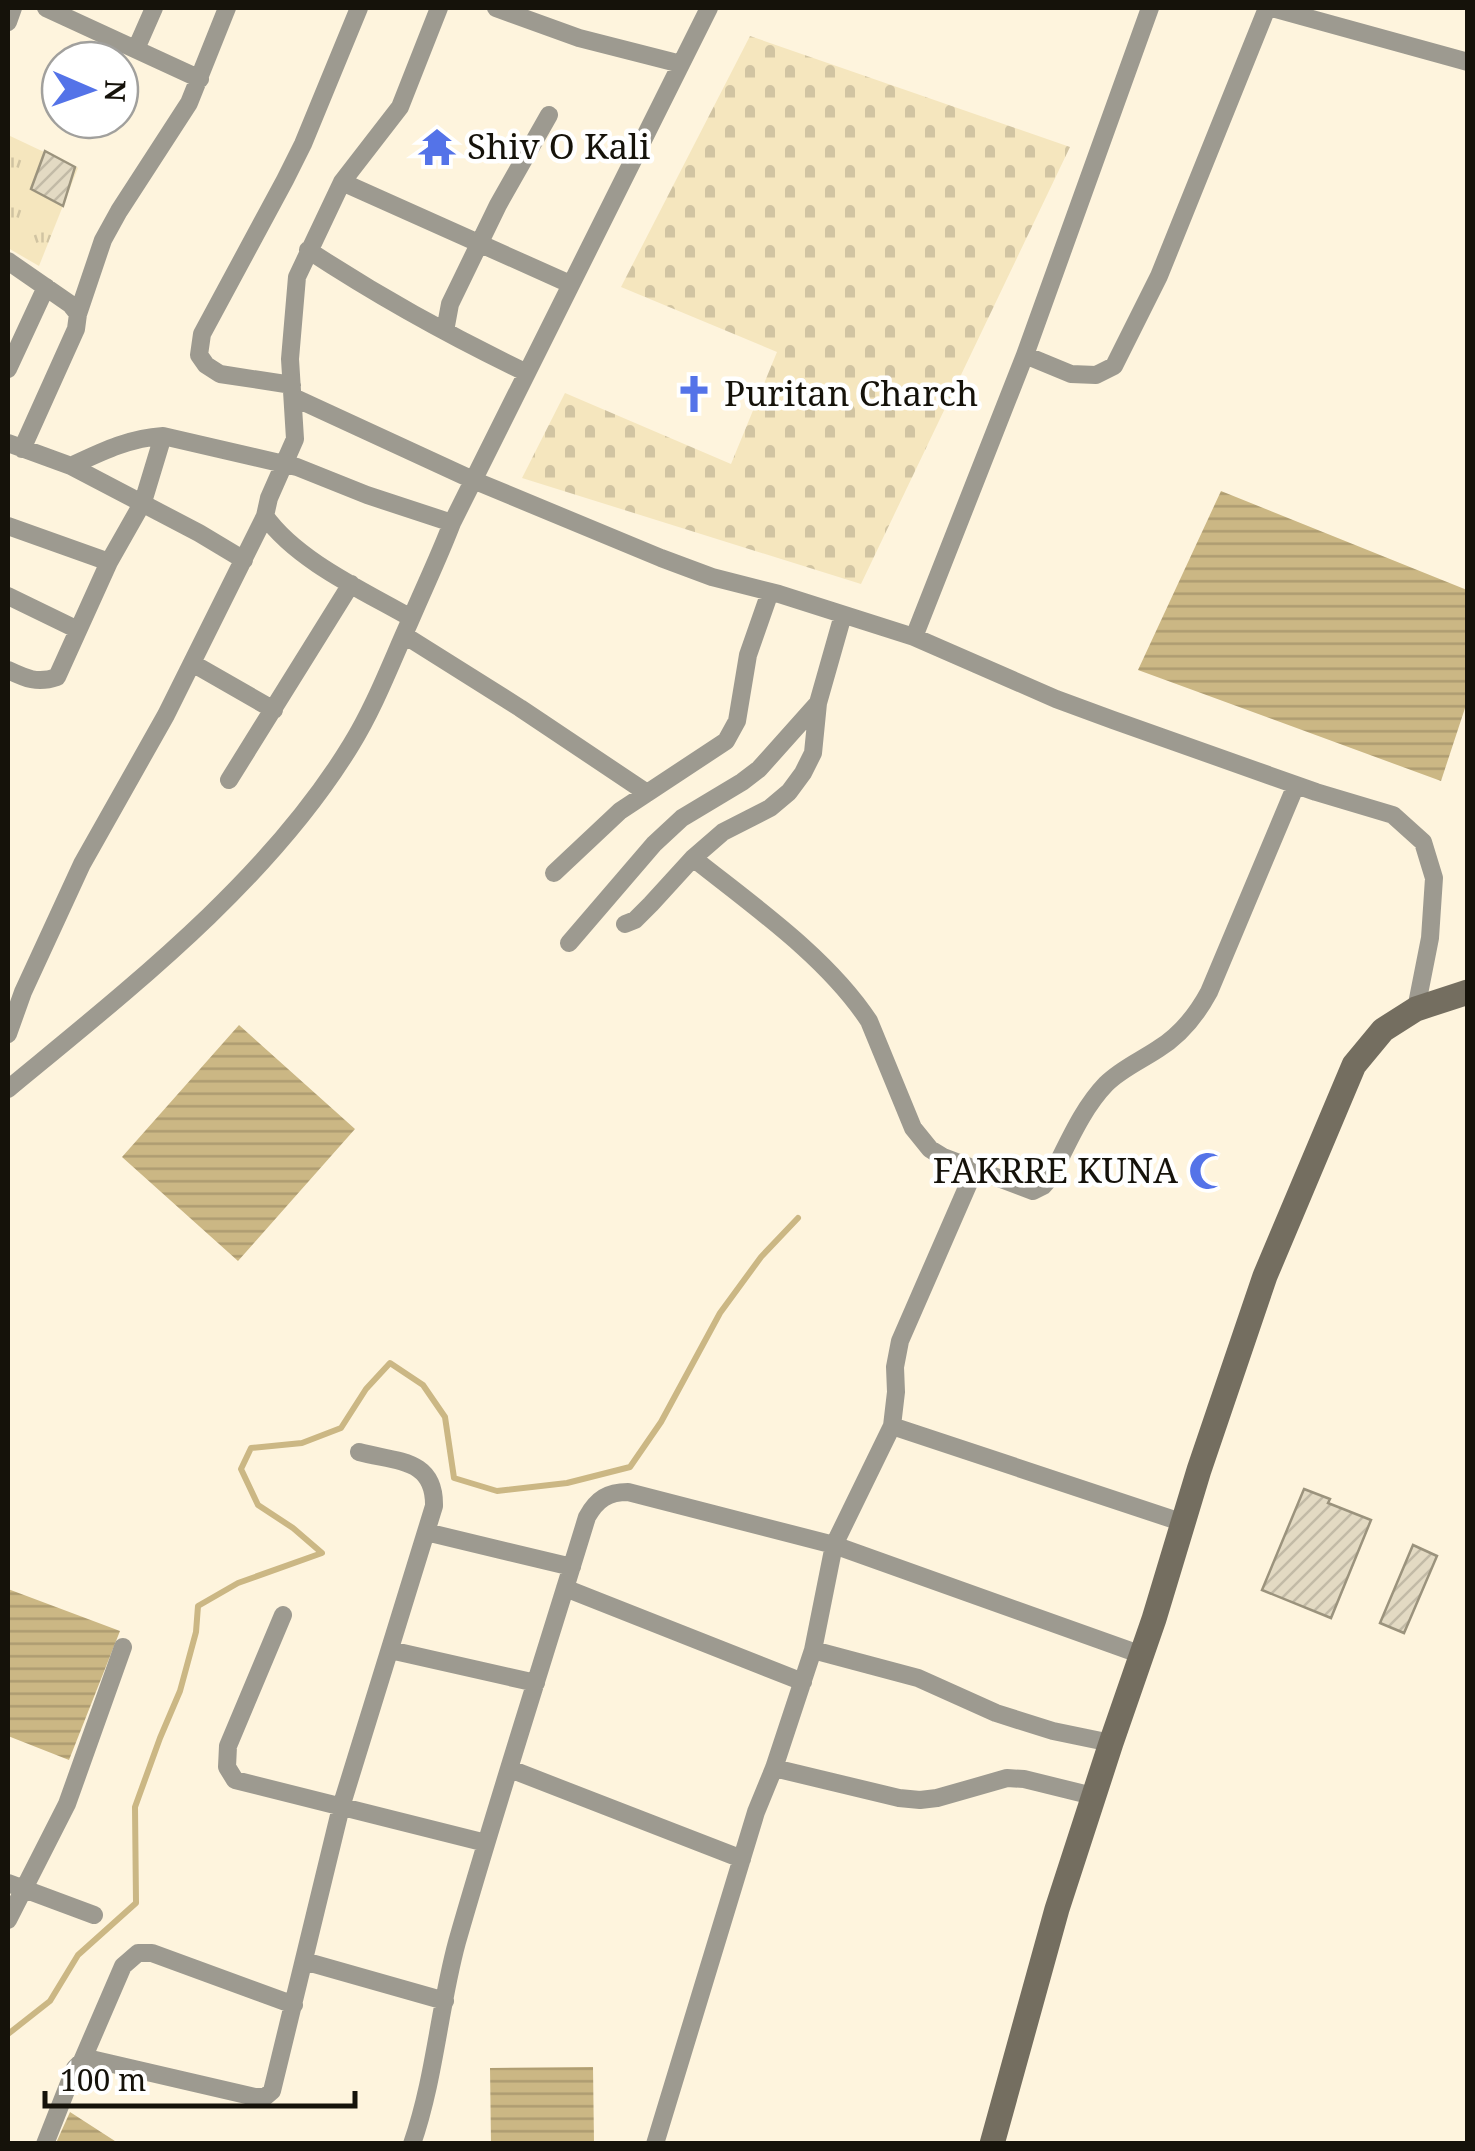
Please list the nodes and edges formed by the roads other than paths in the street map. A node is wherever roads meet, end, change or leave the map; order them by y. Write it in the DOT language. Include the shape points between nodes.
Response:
graph roads {
  1 [pos="13,8"];
  2 [pos="46,8"];
  3 [pos="154,8"];
  4 [pos="227,8"];
  5 [pos="359,8"];
  6 [pos="440,8"];
  7 [pos="496,8"];
  8 [pos="709,8"];
  9 [pos="1150,8"];
  10 [pos="1269,8"];
  11 [pos="8,22"];
  12 [pos="116,40"];
  13 [pos="140,40"];
  14 [pos="140,51"];
  15 [pos="1468,62"];
  16 [pos="681,64"];
  17 [pos="200,79"];
  18 [pos="549,115"];
  19 [pos="342,182"];
  20 [pos="479,245"];
  21 [pos="308,250"];
  22 [pos="8,262"];
  23 [pos="570,284"];
  24 [pos="46,287"];
  25 [pos="78,314"];
  26 [pos="445,331"];
  27 [pos="1025,356"];
  28 [pos="8,369"];
  29 [pos="525,372"];
  30 [pos="292,391"];
  31 [pos="163,436"];
  32 [pos="15,446"];
  33 [pos="286,464"];
  34 [pos="71,466"];
  35 [pos="474,480"];
  36 [pos="142,502"];
  37 [pos="266,516"];
  38 [pos="452,523"];
  39 [pos="8,526"];
  40 [pos="244,560"];
  41 [pos="109,562"];
  42 [pos="351,584"];
  43 [pos="770,592"];
  44 [pos="8,596"];
  45 [pos="842,616"];
  46 [pos="408,626"];
  47 [pos="78,630"];
  48 [pos="914,638"];
  49 [pos="192,663"];
  50 [pos="8,670"];
  51 [pos="818,703"];
  52 [pos="274,710"];
  53 [pos="230,780"];
  54 [pos="1296,785"];
  55 [pos="647,793"];
  56 [pos="693,858"];
  57 [pos="554,873"];
  58 [pos="625,924"];
  59 [pos="570,943"];
  60 [pos="1468,992"];
  61 [pos="1416,1008"];
  62 [pos="8,1034"];
  63 [pos="8,1089"];
  64 [pos="975,1169"];
  65 [pos="892,1426"];
  66 [pos="359,1452"];
  67 [pos="1184,1524"];
  68 [pos="426,1532"];
  69 [pos="834,1545"];
  70 [pos="572,1567"];
  71 [pos="566,1588"];
  72 [pos="284,1616"];
  73 [pos="123,1647"];
  74 [pos="390,1650"];
  75 [pos="812,1650"];
  76 [pos="1142,1655"];
  77 [pos="803,1682"];
  78 [pos="536,1683"];
  79 [pos="1110,1743"];
  80 [pos="774,1768"];
  81 [pos="510,1769"];
  82 [pos="1093,1796"];
  83 [pos="341,1807"];
  84 [pos="486,1844"];
  85 [pos="742,1859"];
  86 [pos="15,1886"];
  87 [pos="94,1916"];
  88 [pos="8,1920"];
  89 [pos="304,1960"];
  90 [pos="445,2000"];
  91 [pos="294,2005"];
  92 [pos="82,2061"];
  93 [pos="44,2144"];
  94 [pos="412,2144"];
  95 [pos="655,2144"];
  96 [pos="992,2144"];
  1 -- 11 [label="street"];
  2 -- 12 [label="street"];
  3 -- 13 [label="street"];
  4 -- 17 [label="street"];
  5 -- 30 [label="street" via="303,144 202,334 199,355 220,374"];
  6 -- 19 [label="street" via="400,107"];
  7 -- 16 [label="street"];
  8 -- 16 [label="street"];
  9 -- 27 [label="street"];
  10 -- 15 [label="street"];
  10 -- 27 [label="street" via="1159,276 1114,366 1096,375 1072,374"];
  14 -- 17 [label="street"];
  16 -- 23 [label="street"];
  17 -- 25 [label="street" via="103,240"];
  18 -- 20 [label="street"];
  19 -- 20 [label="street"];
  19 -- 21 [label="street"];
  20 -- 23 [label="street"];
  20 -- 26 [label="street" via="450,304"];
  21 -- 26 [label="street"];
  21 -- 30 [label="street" via="293,305"];
  22 -- 24 [label="street"];
  23 -- 29 [label="street"];
  24 -- 25 [label="street"];
  24 -- 28 [label="street"];
  25 -- 32 [label="street"];
  26 -- 29 [label="street"];
  27 -- 48 [label="street"];
  29 -- 35 [label="street"];
  30 -- 33 [label="street" via="295,439"];
  30 -- 35 [label="street"];
  31 -- 33 [label="street"];
  31 -- 34 [label="street" via="118,444"];
  31 -- 36 [label="street"];
  32 -- 34 [label="street"];
  33 -- 37 [label="street"];
  33 -- 38 [label="street"];
  34 -- 36 [label="street"];
  35 -- 38 [label="street"];
  35 -- 43 [label="street" via="660,558"];
  36 -- 40 [label="street"];
  36 -- 41 [label="street"];
  37 -- 40 [label="street"];
  37 -- 42 [label="street" via="278,534"];
  38 -- 46 [label="street"];
  39 -- 41 [label="street"];
  40 -- 49 [label="street"];
  41 -- 47 [label="street"];
  42 -- 46 [label="street"];
  42 -- 52 [label="street"];
  43 -- 45 [label="street"];
  43 -- 55 [label="street" via="726,741"];
  44 -- 47 [label="street"];
  45 -- 48 [label="street"];
  45 -- 51 [label="street"];
  46 -- 55 [label="street"];
  46 -- 63 [label="street" via="352,745 314,800 225,902"];
  47 -- 50 [label="street" via="57,677 29,680"];
  48 -- 54 [label="street" via="1056,699"];
  49 -- 52 [label="street"];
  49 -- 62 [label="street" via="82,864"];
  51 -- 56 [label="street" via="812,754 789,792"];
  51 -- 59 [label="street" via="759,768 654,844"];
  52 -- 53 [label="street"];
  54 -- 61 [label="street" via="1393,815 1423,842 1434,878"];
  54 -- 64 [label="street" via="1209,992 1184,1030 1100,1091 1043,1186 1022,1188"];
  55 -- 57 [label="street"];
  56 -- 58 [label="street"];
  56 -- 64 [label="street" via="781,927 860,1006 920,1139"];
  60 -- 61 [label="main road"];
  61 -- 67 [label="main road" via="1384,1030 1354,1065 1266,1276"];
  64 -- 65 [label="street" via="900,1341"];
  65 -- 67 [label="street"];
  65 -- 69 [label="street"];
  66 -- 68 [label="street" via="420,1468 429,1477 434,1506"];
  67 -- 76 [label="main road"];
  68 -- 70 [label="street"];
  68 -- 74 [label="street"];
  69 -- 70 [label="street" via="614,1492 594,1504"];
  69 -- 75 [label="street"];
  69 -- 76 [label="street"];
  70 -- 71 [label="street"];
  71 -- 77 [label="street"];
  71 -- 78 [label="street"];
  72 -- 83 [label="street" via="235,1726 227,1767 235,1780"];
  73 -- 86 [label="street" via="67,1804 42,1857"];
  74 -- 78 [label="street"];
  74 -- 83 [label="street"];
  75 -- 77 [label="street"];
  75 -- 79 [label="street" via="918,1678 996,1713"];
  76 -- 79 [label="main road"];
  77 -- 80 [label="street"];
  78 -- 81 [label="street"];
  79 -- 82 [label="main road"];
  80 -- 82 [label="street" via="910,1799 1007,1778"];
  80 -- 85 [label="street"];
  81 -- 84 [label="street"];
  81 -- 85 [label="street"];
  82 -- 96 [label="main road"];
  83 -- 84 [label="street"];
  83 -- 89 [label="street"];
  84 -- 90 [label="street"];
  85 -- 95 [label="street"];
  86 -- 87 [label="street"];
  86 -- 88 [label="street"];
  89 -- 90 [label="street"];
  89 -- 91 [label="street"];
  90 -- 94 [label="street"];
  91 -- 92 [label="street" via="275,2082 265,2097 98,2059"];
  91 -- 92 [label="street" via="138,1953 123,1966"];
  92 -- 93 [label="street"];
}
